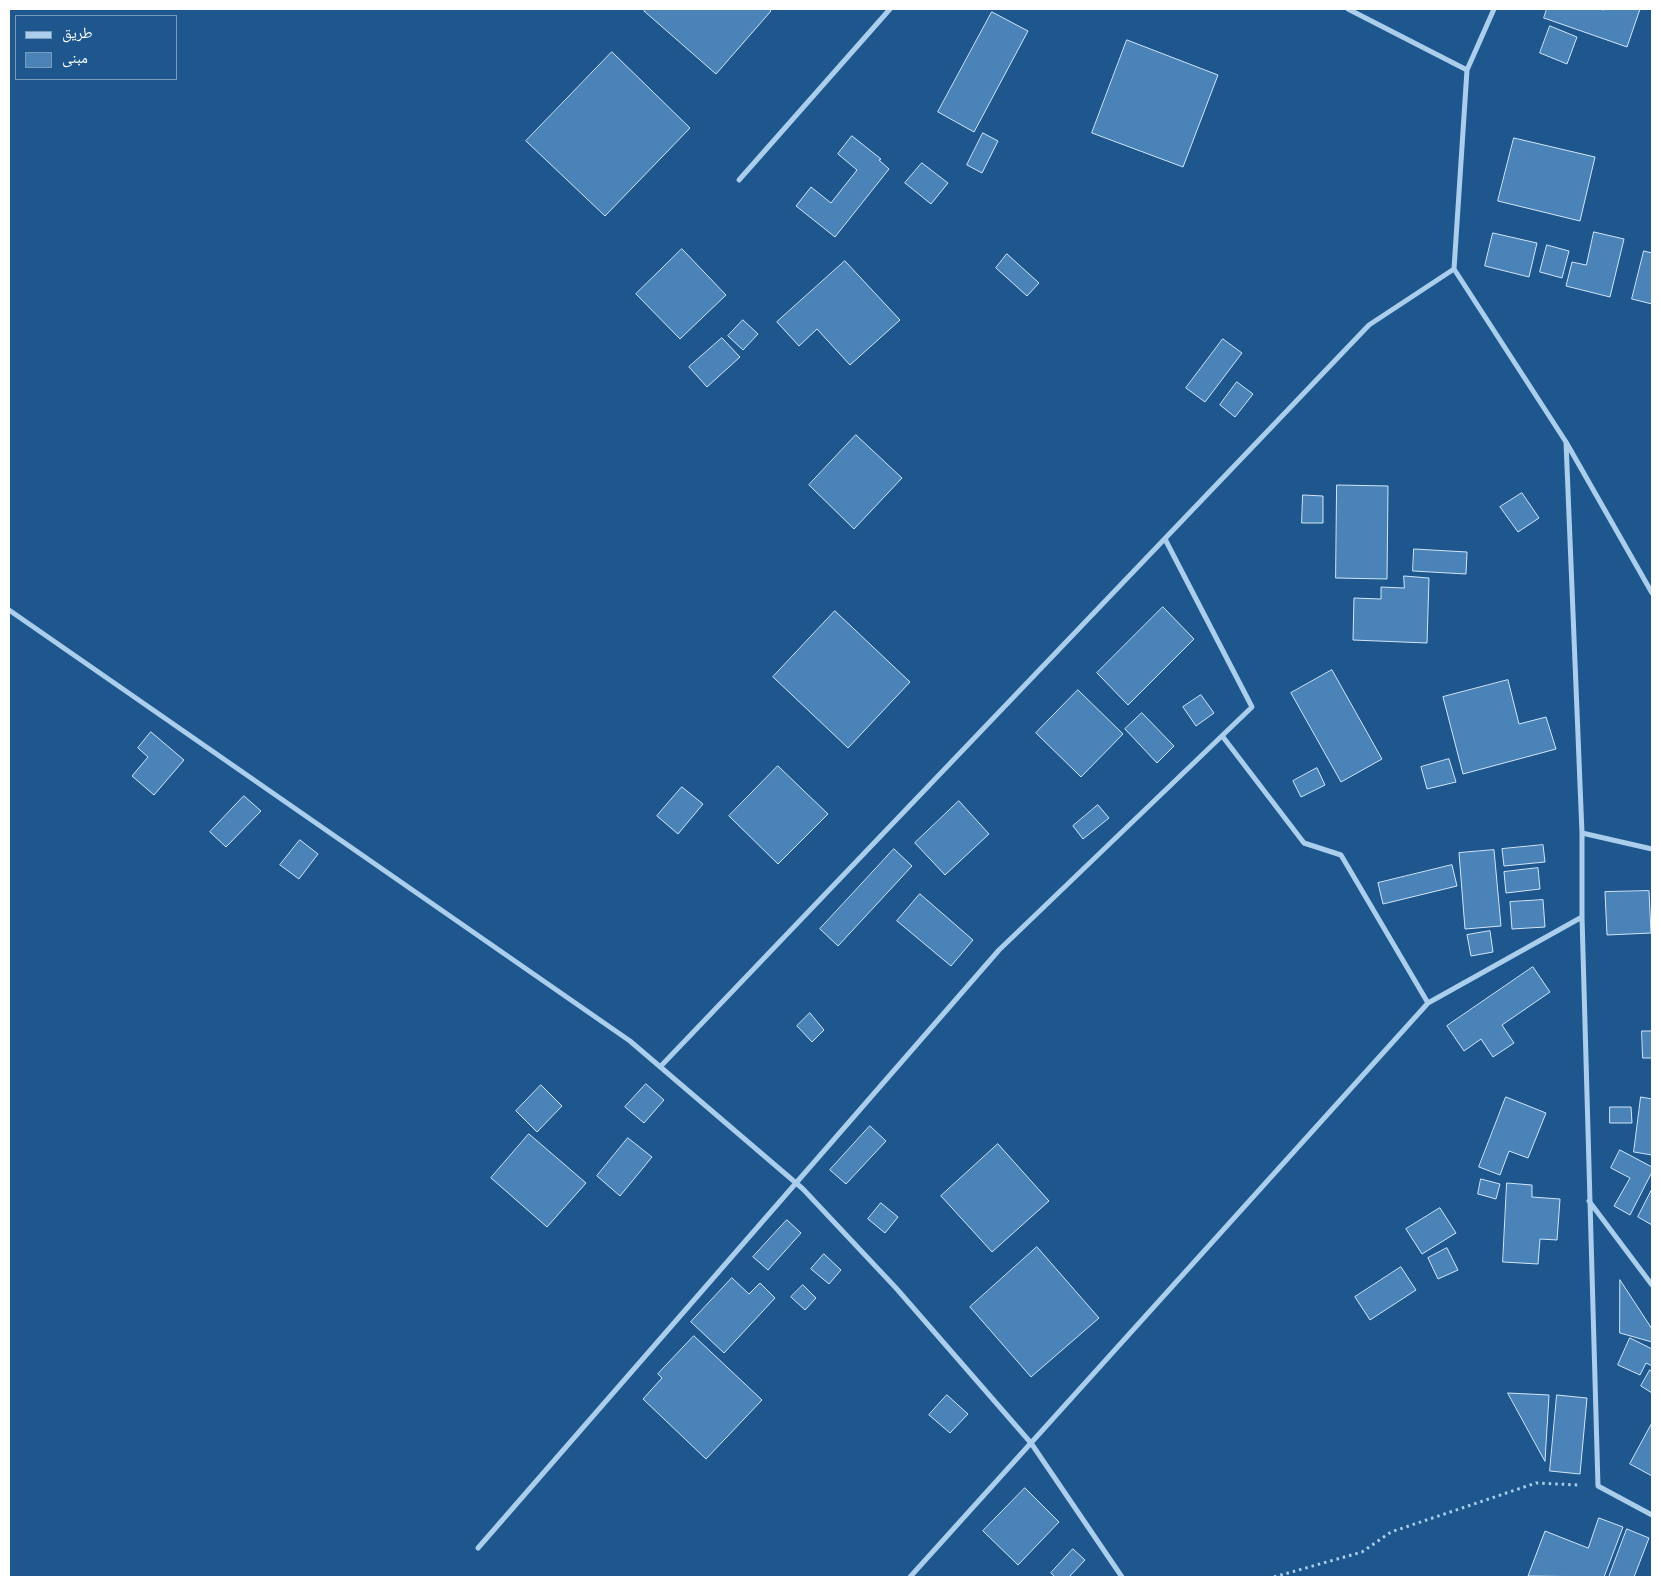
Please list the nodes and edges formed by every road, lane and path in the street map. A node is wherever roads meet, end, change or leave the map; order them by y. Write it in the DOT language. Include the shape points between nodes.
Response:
graph roads {
  1 [pos="890,9"];
  2 [pos="1348,9"];
  3 [pos="1494,9"];
  4 [pos="1467,70"];
  5 [pos="739,180"];
  6 [pos="1454,269"];
  7 [pos="1566,442"];
  8 [pos="1165,539"];
  9 [pos="1652,593"];
  10 [pos="9,610"];
  11 [pos="1222,737"];
  12 [pos="1582,833"];
  13 [pos="1652,849"];
  14 [pos="1582,917"];
  15 [pos="1428,1003"];
  16 [pos="660,1067"];
  17 [pos="795,1183"];
  18 [pos="1589,1200"];
  19 [pos="1652,1285"];
  20 [pos="1031,1443"];
  21 [pos="1598,1486"];
  22 [pos="1652,1515"];
  23 [pos="478,1548"];
  24 [pos="910,1577"];
  25 [pos="1122,1577"];
  26 [pos="1274,1577"];
  1 -- 5 [label="street"];
  2 -- 4 [label="street"];
  3 -- 4 [label="street"];
  4 -- 6 [label="street"];
  6 -- 7 [label="street"];
  6 -- 8 [label="street" via="1370,325"];
  7 -- 9 [label="street"];
  7 -- 12 [label="street"];
  8 -- 11 [label="street" via="1252,706"];
  8 -- 16 [label="street"];
  10 -- 16 [label="street" via="621,1035"];
  11 -- 15 [label="street" via="1304,843 1341,855"];
  11 -- 17 [label="street" via="999,950"];
  12 -- 13 [label="street"];
  12 -- 14 [label="street"];
  14 -- 15 [label="street"];
  14 -- 18 [label="street"];
  15 -- 20 [label="street"];
  16 -- 17 [label="street"];
  17 -- 20 [label="street" via="896,1288"];
  17 -- 23 [label="street"];
  18 -- 19 [label="street"];
  18 -- 21 [label="street"];
  20 -- 24 [label="street"];
  20 -- 25 [label="street"];
  21 -- 22 [label="street"];
  21 -- 26 [label="path" via="1536,1483 1391,1532 1362,1552"];
}
